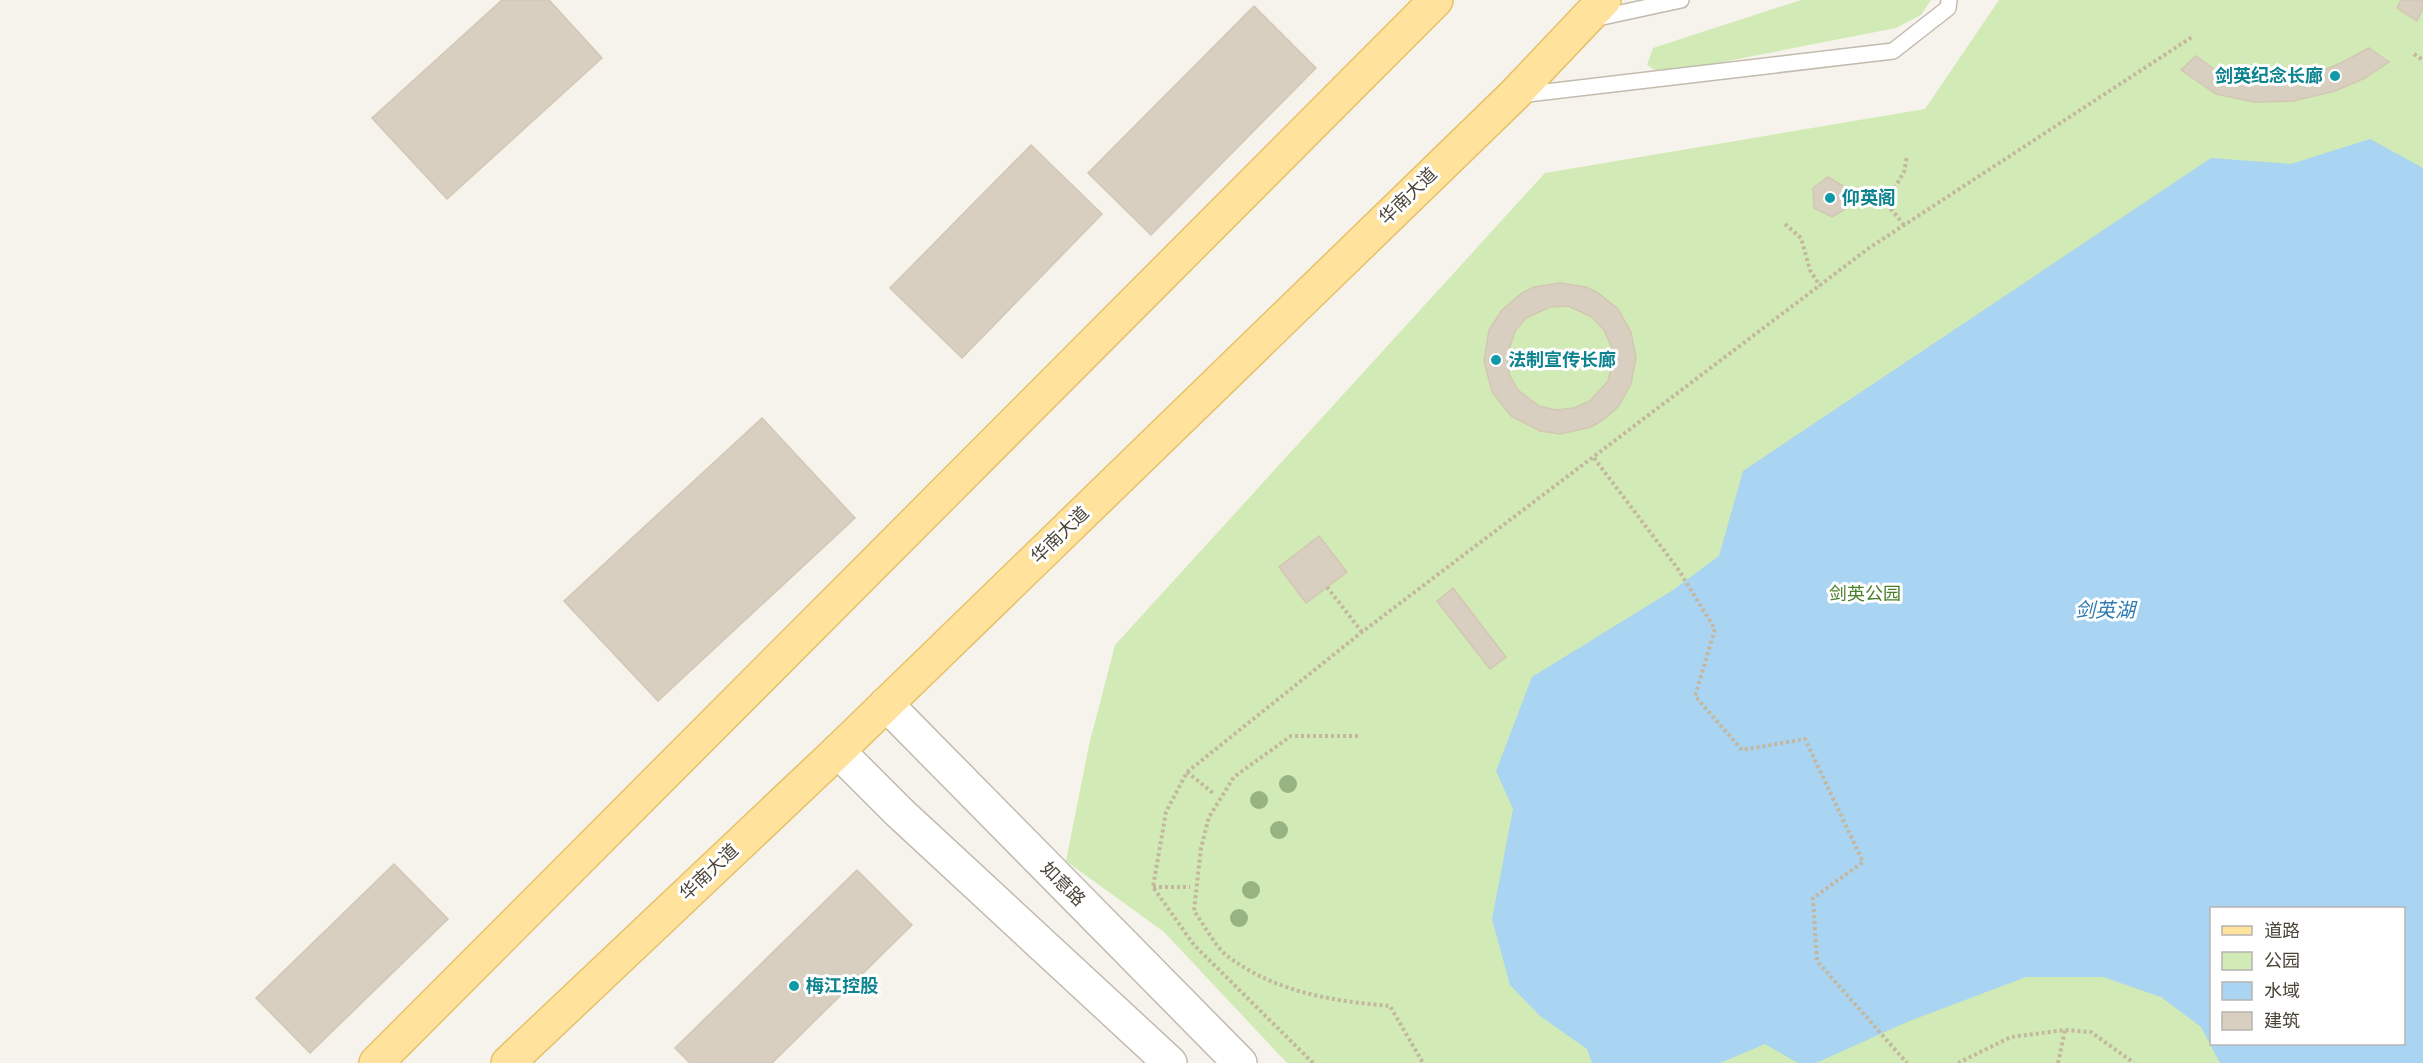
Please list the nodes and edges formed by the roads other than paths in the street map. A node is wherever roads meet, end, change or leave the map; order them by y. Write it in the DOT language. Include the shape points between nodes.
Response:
graph roads {
  1 [pos="1436,0"];
  2 [pos="1681,0"];
  3 [pos="1949,0"];
  4 [pos="1594,11"];
  5 [pos="1514,95"];
  6 [pos="886,704"];
  7 [pos="838,751"];
  8 [pos="376,1063"];
  9 [pos="508,1063"];
  10 [pos="1170,1063"];
  11 [pos="1240,1063"];
  1 -- 8 [label="main road"];
  2 -- 4 [label="lane"];
  3 -- 5 [label="lane" via="1948,8 1893,51"];
  4 -- 5 [label="main road, 华南大道"];
  5 -- 6 [label="main road, 华南大道"];
  6 -- 7 [label="main road, 华南大道"];
  6 -- 11 [label="street, 如意路"];
  7 -- 9 [label="main road, 华南大道"];
  7 -- 10 [label="street"];
}
